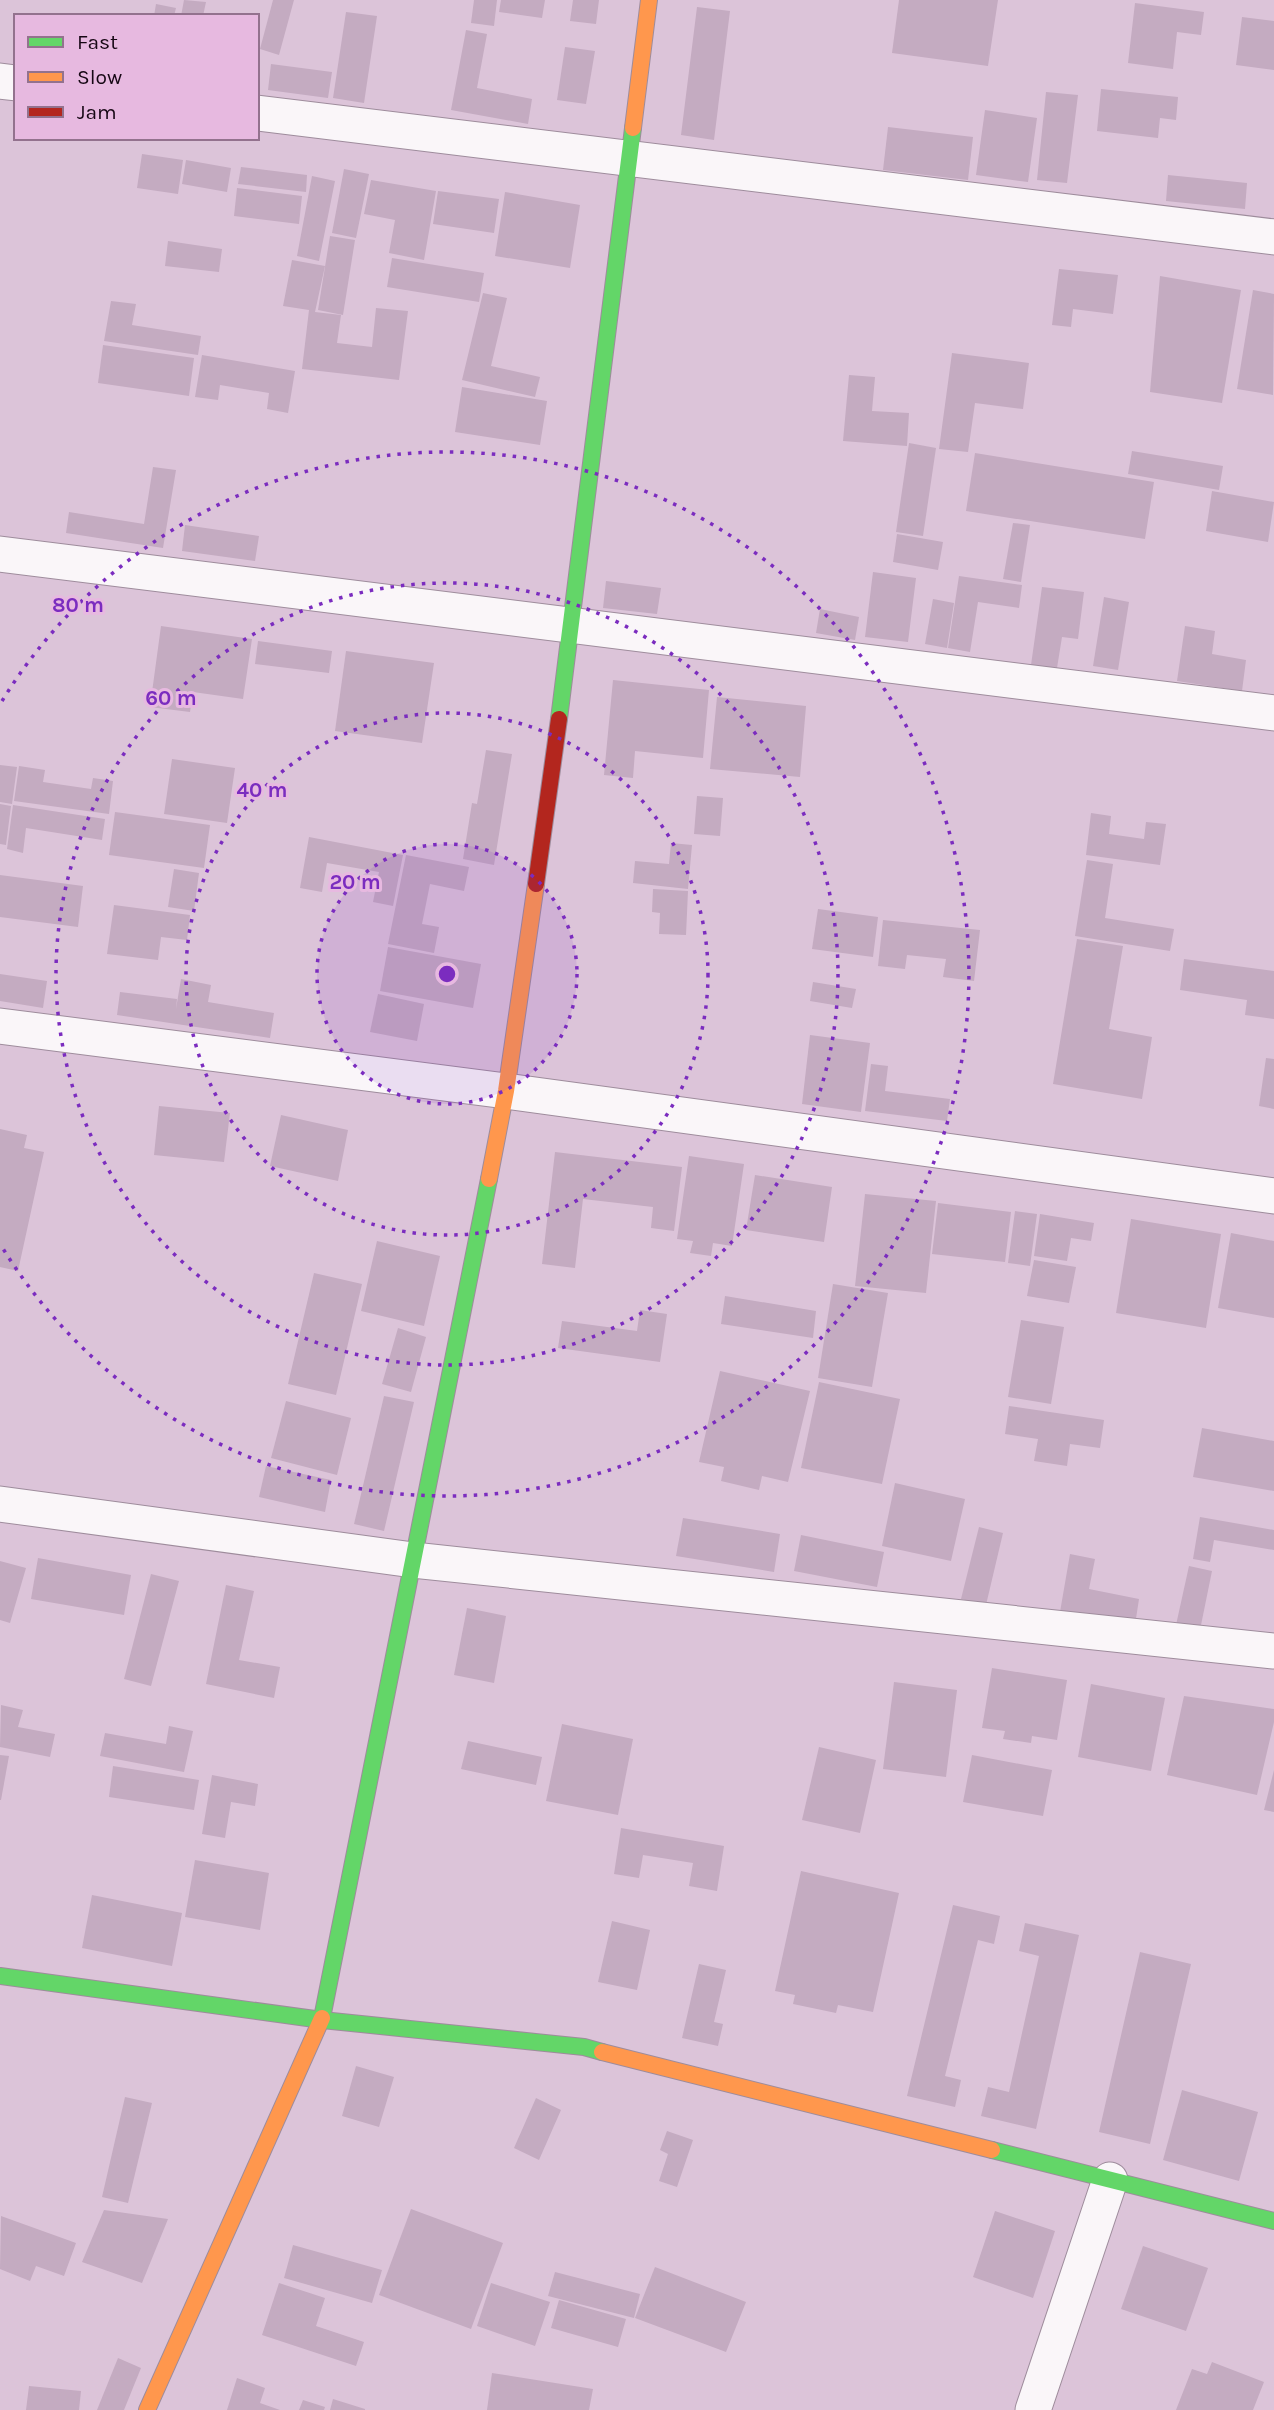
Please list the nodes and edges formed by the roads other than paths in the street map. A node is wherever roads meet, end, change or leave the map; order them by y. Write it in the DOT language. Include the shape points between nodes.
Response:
graph roads {
  1 [pos="649,0"];
  2 [pos="259,113"];
  3 [pos="630,158"];
  4 [pos="1274,237"];
  5 [pos="0,554"];
  6 [pos="573,624"];
  7 [pos="1274,713"];
  8 [pos="0,1026"];
  9 [pos="506,1091"];
  10 [pos="1274,1196"];
  11 [pos="0,1504"];
  12 [pos="413,1560"];
  13 [pos="1274,1651"];
  14 [pos="0,1976"];
  15 [pos="322,2020"];
  16 [pos="1110,2180"];
  17 [pos="1274,2221"];
  18 [pos="147,2410"];
  19 [pos="1033,2410"];
  1 -- 3 [label="street"];
  2 -- 3 [label="street"];
  3 -- 4 [label="street"];
  3 -- 6 [label="street"];
  5 -- 6 [label="street"];
  6 -- 7 [label="street"];
  6 -- 9 [label="street"];
  8 -- 9 [label="street"];
  9 -- 10 [label="street"];
  9 -- 12 [label="street"];
  11 -- 12 [label="street"];
  12 -- 13 [label="street"];
  12 -- 15 [label="street"];
  14 -- 15 [label="street"];
  15 -- 16 [label="street" via="584,2048"];
  15 -- 18 [label="street"];
  16 -- 17 [label="street"];
  16 -- 19 [label="street"];
}
